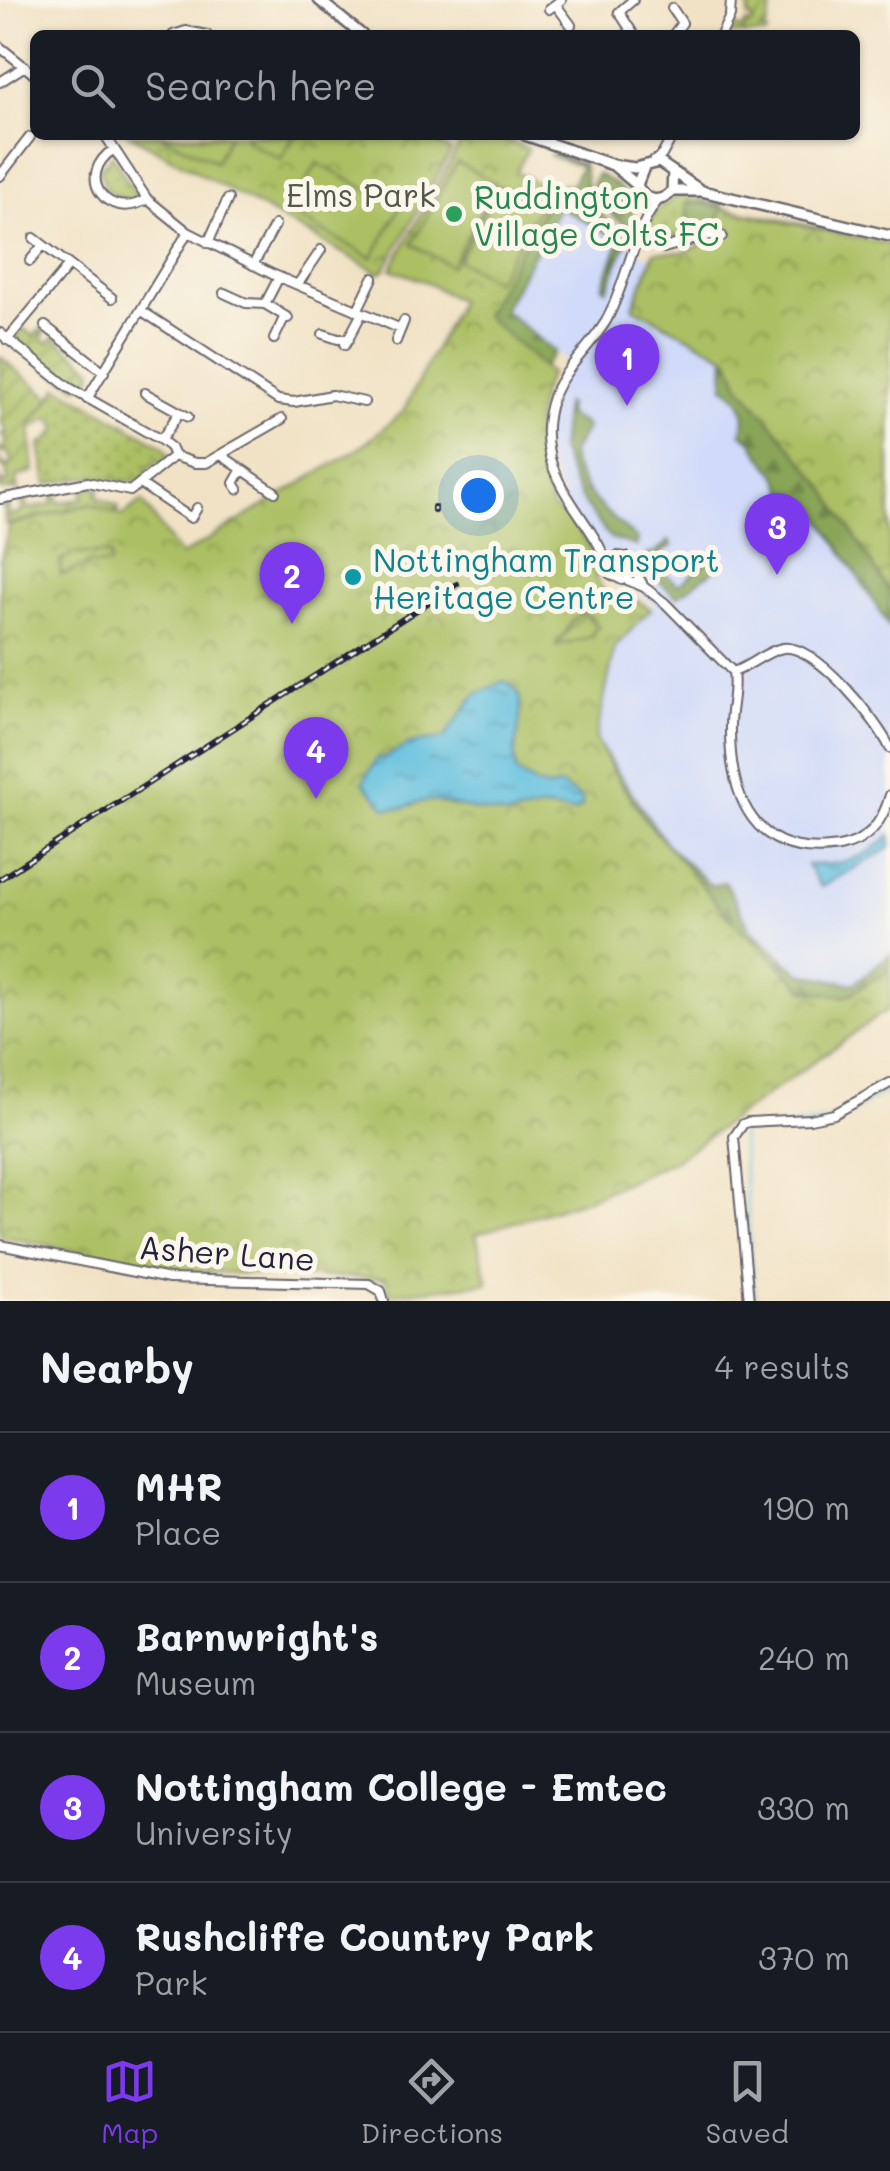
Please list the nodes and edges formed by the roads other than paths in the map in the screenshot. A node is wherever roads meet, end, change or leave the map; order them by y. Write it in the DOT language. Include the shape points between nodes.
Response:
graph roads {
  1 [pos="319,0"];
  2 [pos="633,0"];
  3 [pos="731,0"];
  4 [pos="555,5"];
  5 [pos="672,8"];
  6 [pos="571,25"];
  7 [pos="356,30"];
  8 [pos="631,30"];
  9 [pos="677,30"];
  10 [pos="723,30"];
  11 [pos="0,47"];
  12 [pos="25,66"];
  13 [pos="30,70"];
  14 [pos="0,82"];
  15 [pos="30,137"];
  16 [pos="108,140"];
  17 [pos="541,140"];
  18 [pos="670,140"];
  19 [pos="668,146"];
  20 [pos="114,149"];
  21 [pos="613,164"];
  22 [pos="648,164"];
  23 [pos="672,170"];
  24 [pos="0,176"];
  25 [pos="640,190"];
  26 [pos="672,191"];
  27 [pos="702,192"];
  28 [pos="147,199"];
  29 [pos="228,200"];
  30 [pos="658,200"];
  31 [pos="644,222"];
  32 [pos="275,225"];
  33 [pos="188,232"];
  34 [pos="722,236"];
  35 [pos="890,236"];
  36 [pos="34,238"];
  37 [pos="639,240"];
  38 [pos="208,243"];
  39 [pos="43,245"];
  40 [pos="321,250"];
  41 [pos="30,261"];
  42 [pos="70,264"];
  43 [pos="253,264"];
  44 [pos="279,277"];
  45 [pos="373,278"];
  46 [pos="298,284"];
  47 [pos="224,292"];
  48 [pos="112,298"];
  49 [pos="265,304"];
  50 [pos="142,311"];
  51 [pos="360,312"];
  52 [pos="48,333"];
  53 [pos="323,334"];
  54 [pos="4,337"];
  55 [pos="274,339"];
  56 [pos="396,340"];
  57 [pos="104,372"];
  58 [pos="146,393"];
  59 [pos="88,398"];
  60 [pos="364,402"];
  61 [pos="282,420"];
  62 [pos="161,440"];
  63 [pos="174,456"];
  64 [pos="221,456"];
  65 [pos="241,470"];
  66 [pos="142,485"];
  67 [pos="238,489"];
  68 [pos="274,492"];
  69 [pos="0,499"];
  70 [pos="198,508"];
  71 [pos="601,548"];
  72 [pos="616,556"];
  73 [pos="608,565"];
  74 [pos="632,569"];
  75 [pos="625,579"];
  76 [pos="644,587"];
  77 [pos="732,672"];
  78 [pos="890,748"];
  79 [pos="890,795"];
  80 [pos="890,1083"];
  81 [pos="0,1246"];
  82 [pos="384,1301"];
  83 [pos="749,1301"];
  1 -- 7 [label="main road"];
  2 -- 8 [label="street" via="618,12"];
  3 -- 10 [label="street"];
  4 -- 6 [label="street"];
  5 -- 9 [label="street" via="682,24"];
  11 -- 12 [label="street"];
  12 -- 13 [label="street"];
  12 -- 14 [label="street"];
  15 -- 24 [label="street"];
  16 -- 20 [label="street"];
  17 -- 21 [label="main road"];
  18 -- 19 [label="street"];
  19 -- 22 [label="street"];
  19 -- 23 [label="street"];
  20 -- 28 [label="street"];
  20 -- 28 [label="street" via="98,164 98,191 118,205"];
  21 -- 22 [label="main road"];
  21 -- 25 [label="main road"];
  22 -- 23 [label="main road"];
  22 -- 25 [label="main road"];
  23 -- 26 [label="main road"];
  23 -- 27 [label="main road"];
  25 -- 30 [label="main road"];
  25 -- 31 [label="street"];
  26 -- 27 [label="main road"];
  26 -- 30 [label="main road"];
  27 -- 35 [label="main road"];
  28 -- 33 [label="street"];
  29 -- 38 [label="street"];
  30 -- 31 [label="street"];
  31 -- 37 [label="street"];
  32 -- 43 [label="street"];
  33 -- 38 [label="street"];
  33 -- 50 [label="street"];
  34 -- 37 [label="street" via="664,248"];
  36 -- 39 [label="street"];
  37 -- 71 [label="street" via="617,299 560,383 548,418 554,472"];
  38 -- 43 [label="street"];
  39 -- 41 [label="street"];
  39 -- 42 [label="street"];
  40 -- 46 [label="street"];
  42 -- 48 [label="street"];
  42 -- 54 [label="street"];
  43 -- 44 [label="street"];
  44 -- 46 [label="street"];
  44 -- 49 [label="street"];
  45 -- 51 [label="street"];
  46 -- 51 [label="street"];
  47 -- 49 [label="street"];
  49 -- 55 [label="street" via="284,313"];
  50 -- 57 [label="street"];
  50 -- 60 [label="street" via="278,400 332,395"];
  51 -- 53 [label="street" via="347,342"];
  51 -- 56 [label="street" via="402,325"];
  52 -- 57 [label="street"];
  54 -- 59 [label="street"];
  57 -- 59 [label="street"];
  58 -- 62 [label="street" via="184,415"];
  59 -- 62 [label="street"];
  61 -- 64 [label="street"];
  62 -- 63 [label="street"];
  63 -- 64 [label="street" via="195,464"];
  63 -- 66 [label="street"];
  64 -- 65 [label="street"];
  65 -- 67 [label="street"];
  65 -- 68 [label="street"];
  66 -- 69 [label="street" via="130,492 88,482"];
  66 -- 70 [label="street" via="191,518"];
  71 -- 72 [label="street"];
  71 -- 73 [label="street"];
  72 -- 73 [label="street"];
  72 -- 74 [label="street" via="630,560"];
  73 -- 75 [label="street" via="613,577"];
  74 -- 75 [label="street"];
  74 -- 76 [label="street"];
  75 -- 76 [label="street"];
  76 -- 77 [label="street"];
  77 -- 78 [label="street" via="780,648 804,652 863,709"];
  77 -- 79 [label="street" via="730,739 740,800 777,840 808,848 853,844 875,827"];
  80 -- 83 [label="street" via="834,1114 748,1122 736,1132"];
  81 -- 82 [label="street, Asher Lane" via="169,1279 369,1284 382,1291"];
}
